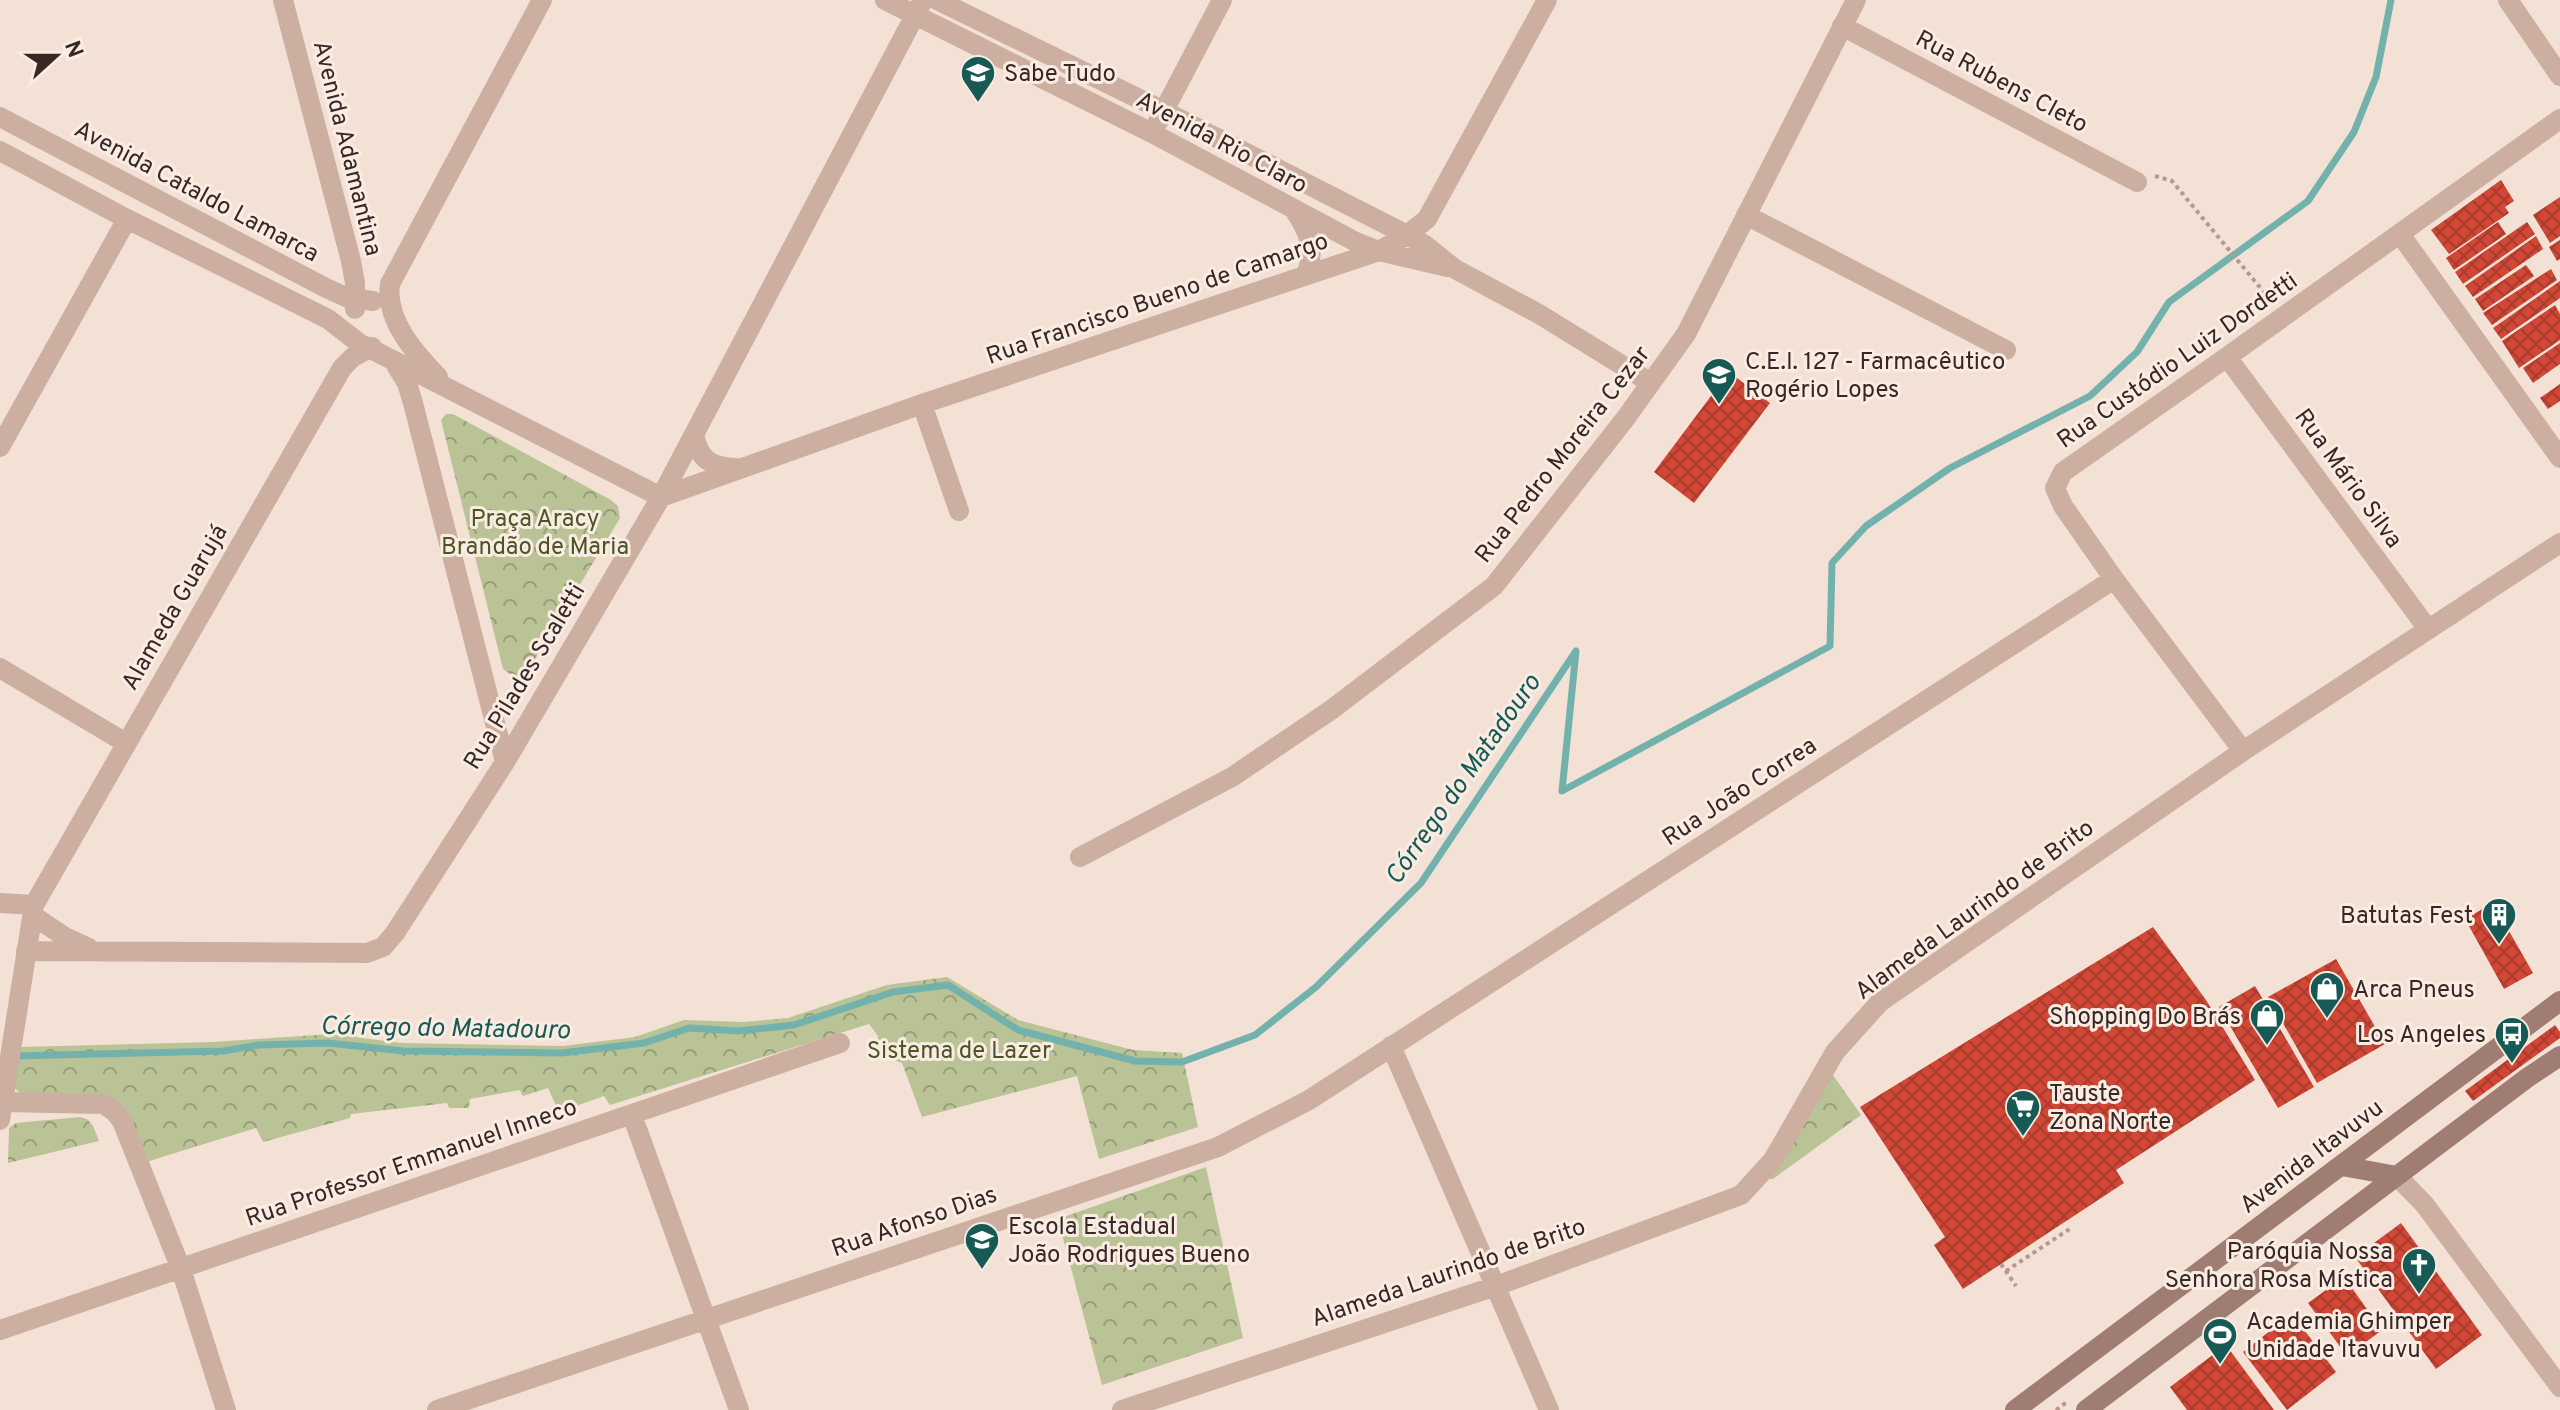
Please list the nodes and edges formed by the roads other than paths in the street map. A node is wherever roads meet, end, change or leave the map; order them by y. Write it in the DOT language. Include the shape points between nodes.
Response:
graph roads {
  1 [pos="283,0"];
  2 [pos="542,0"];
  3 [pos="885,0"];
  4 [pos="937,0"];
  5 [pos="1222,0"];
  6 [pos="1547,0"];
  7 [pos="1856,0"];
  8 [pos="2508,0"];
  9 [pos="918,8"];
  10 [pos="1842,26"];
  11 [pos="2560,76"];
  12 [pos="1164,111"];
  13 [pos="0,117"];
  14 [pos="2560,119"];
  15 [pos="1152,133"];
  16 [pos="0,151"];
  17 [pos="2137,182"];
  18 [pos="1294,210"];
  19 [pos="1746,215"];
  20 [pos="127,219"];
  21 [pos="2400,234"];
  22 [pos="1407,235"];
  23 [pos="1379,251"];
  24 [pos="1455,269"];
  25 [pos="1306,275"];
  26 [pos="361,303"];
  27 [pos="392,316"];
  28 [pos="366,346"];
  29 [pos="2006,350"];
  30 [pos="2227,357"];
  31 [pos="392,360"];
  32 [pos="1651,383"];
  33 [pos="456,392"];
  34 [pos="922,404"];
  35 [pos="694,434"];
  36 [pos="0,447"];
  37 [pos="2560,458"];
  38 [pos="740,468"];
  39 [pos="661,497"];
  40 [pos="959,511"];
  41 [pos="2560,543"];
  42 [pos="2114,579"];
  43 [pos="2428,629"];
  44 [pos="0,668"];
  45 [pos="490,704"];
  46 [pos="533,714"];
  47 [pos="126,743"];
  48 [pos="2243,751"];
  49 [pos="505,762"];
  50 [pos="1080,857"];
  51 [pos="0,903"];
  52 [pos="33,910"];
  53 [pos="26,951"];
  54 [pos="96,952"];
  55 [pos="2560,1001"];
  56 [pos="840,1043"];
  57 [pos="1391,1046"];
  58 [pos="2560,1056"];
  59 [pos="3,1102"];
  60 [pos="632,1115"];
  61 [pos="2342,1166"];
  62 [pos="2397,1176"];
  63 [pos="181,1269"];
  64 [pos="1496,1286"];
  65 [pos="707,1318"];
  66 [pos="0,1330"];
  67 [pos="2560,1387"];
  68 [pos="226,1410"];
  69 [pos="437,1410"];
  70 [pos="739,1410"];
  71 [pos="1122,1410"];
  72 [pos="1549,1410"];
  73 [pos="2015,1410"];
  74 [pos="2086,1410"];
  1 -- 26 [label="street, Avenida Adamantina"];
  2 -- 27 [label="street" via="392,278"];
  3 -- 9 [label="street, Avenida Rio Claro"];
  4 -- 12 [label="street, Avenida Rio Claro"];
  5 -- 12 [label="street"];
  6 -- 22 [label="street, Rua Francisco Bueno de Camargo" via="1427,219"];
  7 -- 10 [label="street, Rua Pedro Moreira Cezar"];
  8 -- 11 [label="street"];
  9 -- 15 [label="street, Avenida Rio Claro"];
  9 -- 35 [label="street, Rua Pilades Scaletti"];
  10 -- 17 [label="street, Rua Rubens Cleto"];
  10 -- 19 [label="street, Rua Pedro Moreira Cezar"];
  12 -- 15 [label="street"];
  12 -- 22 [label="street, Avenida Rio Claro"];
  13 -- 26 [label="street, Avenida Cataldo Lamarca"];
  14 -- 21 [label="street, Rua Custódio Luiz Dordetti"];
  15 -- 18 [label="street, Avenida Rio Claro"];
  16 -- 20 [label="street"];
  18 -- 23 [label="street, Avenida Rio Claro"];
  18 -- 25 [label="street" via="1311,240"];
  19 -- 29 [label="street"];
  19 -- 32 [label="street, Rua Pedro Moreira Cezar" via="1686,334"];
  20 -- 28 [label="street" via="328,319"];
  20 -- 36 [label="street"];
  21 -- 30 [label="street, Rua Custódio Luiz Dordetti"];
  21 -- 37 [label="street"];
  22 -- 23 [label="street, Rua Francisco Bueno de Camargo"];
  22 -- 24 [label="street, Avenida Rio Claro"];
  23 -- 24 [label="street, Avenida Rio Claro"];
  23 -- 25 [label="street, Rua Francisco Bueno de Camargo"];
  24 -- 32 [label="street, Avenida Rio Claro"];
  25 -- 34 [label="street, Rua Francisco Bueno de Camargo"];
  26 -- 27 [label="street" via="383,305"];
  26 -- 28 [label="street" via="350,317 349,330"];
  27 -- 28 [label="street" via="386,342"];
  27 -- 33 [label="street" via="420,357"];
  28 -- 31 [label="street"];
  28 -- 47 [label="street, Alameda Guarujá" via="342,368"];
  30 -- 42 [label="street, Rua Custódio Luiz Dordetti" via="2063,472 2055,488 2063,506"];
  30 -- 43 [label="street, Rua Mário Silva"];
  31 -- 33 [label="street"];
  31 -- 45 [label="street" via="413,403"];
  32 -- 50 [label="street, Rua Pedro Moreira Cezar" via="1494,586 1331,710 1232,777"];
  33 -- 39 [label="street"];
  34 -- 38 [label="street, Rua Francisco Bueno de Camargo"];
  34 -- 40 [label="street"];
  35 -- 38 [label="street" via="699,454 707,460"];
  35 -- 39 [label="street, Rua Pilades Scaletti"];
  38 -- 39 [label="street, Rua Francisco Bueno de Camargo"];
  39 -- 46 [label="street, Rua Pilades Scaletti"];
  41 -- 43 [label="street, Alameda Laurindo de Brito"];
  42 -- 48 [label="street, Rua Custódio Luiz Dordetti"];
  42 -- 57 [label="street, Rua João Correa"];
  43 -- 48 [label="street, Alameda Laurindo de Brito"];
  44 -- 47 [label="street"];
  45 -- 46 [label="street" via="515,721"];
  45 -- 49 [label="street"];
  46 -- 49 [label="street, Rua Pilades Scaletti"];
  47 -- 52 [label="street, Alameda Guarujá"];
  48 -- 64 [label="street, Alameda Laurindo de Brito" via="1880,1002 1835,1052 1773,1160 1741,1195"];
  49 -- 54 [label="street, Rua Pilades Scaletti" via="383,947 367,953"];
  51 -- 52 [label="street"];
  52 -- 53 [label="street"];
  52 -- 54 [label="street, Rua Pilades Scaletti" via="65,937"];
  53 -- 54 [label="street, Rua Pilades Scaletti"];
  53 -- 59 [label="street"];
  55 -- 61 [label="main road, Avenida Itavuvu"];
  56 -- 60 [label="street, Rua Professor Emmanuel Inneco"];
  57 -- 64 [label="street"];
  57 -- 65 [label="street, Rua Afonso Dias" via="1309,1100 1218,1147"];
  58 -- 62 [label="main road"];
  59 -- 63 [label="street" via="103,1104 114,1111"];
  60 -- 63 [label="street, Rua Professor Emmanuel Inneco"];
  60 -- 65 [label="street"];
  61 -- 62 [label="main road"];
  61 -- 73 [label="main road, Avenida Itavuvu"];
  62 -- 67 [label="street" via="2425,1205"];
  62 -- 74 [label="main road"];
  63 -- 66 [label="street, Rua Professor Emmanuel Inneco"];
  63 -- 68 [label="street"];
  64 -- 71 [label="street, Alameda Laurindo de Brito"];
  64 -- 72 [label="street"];
  65 -- 69 [label="street, Rua Afonso Dias"];
  65 -- 70 [label="street"];
}
